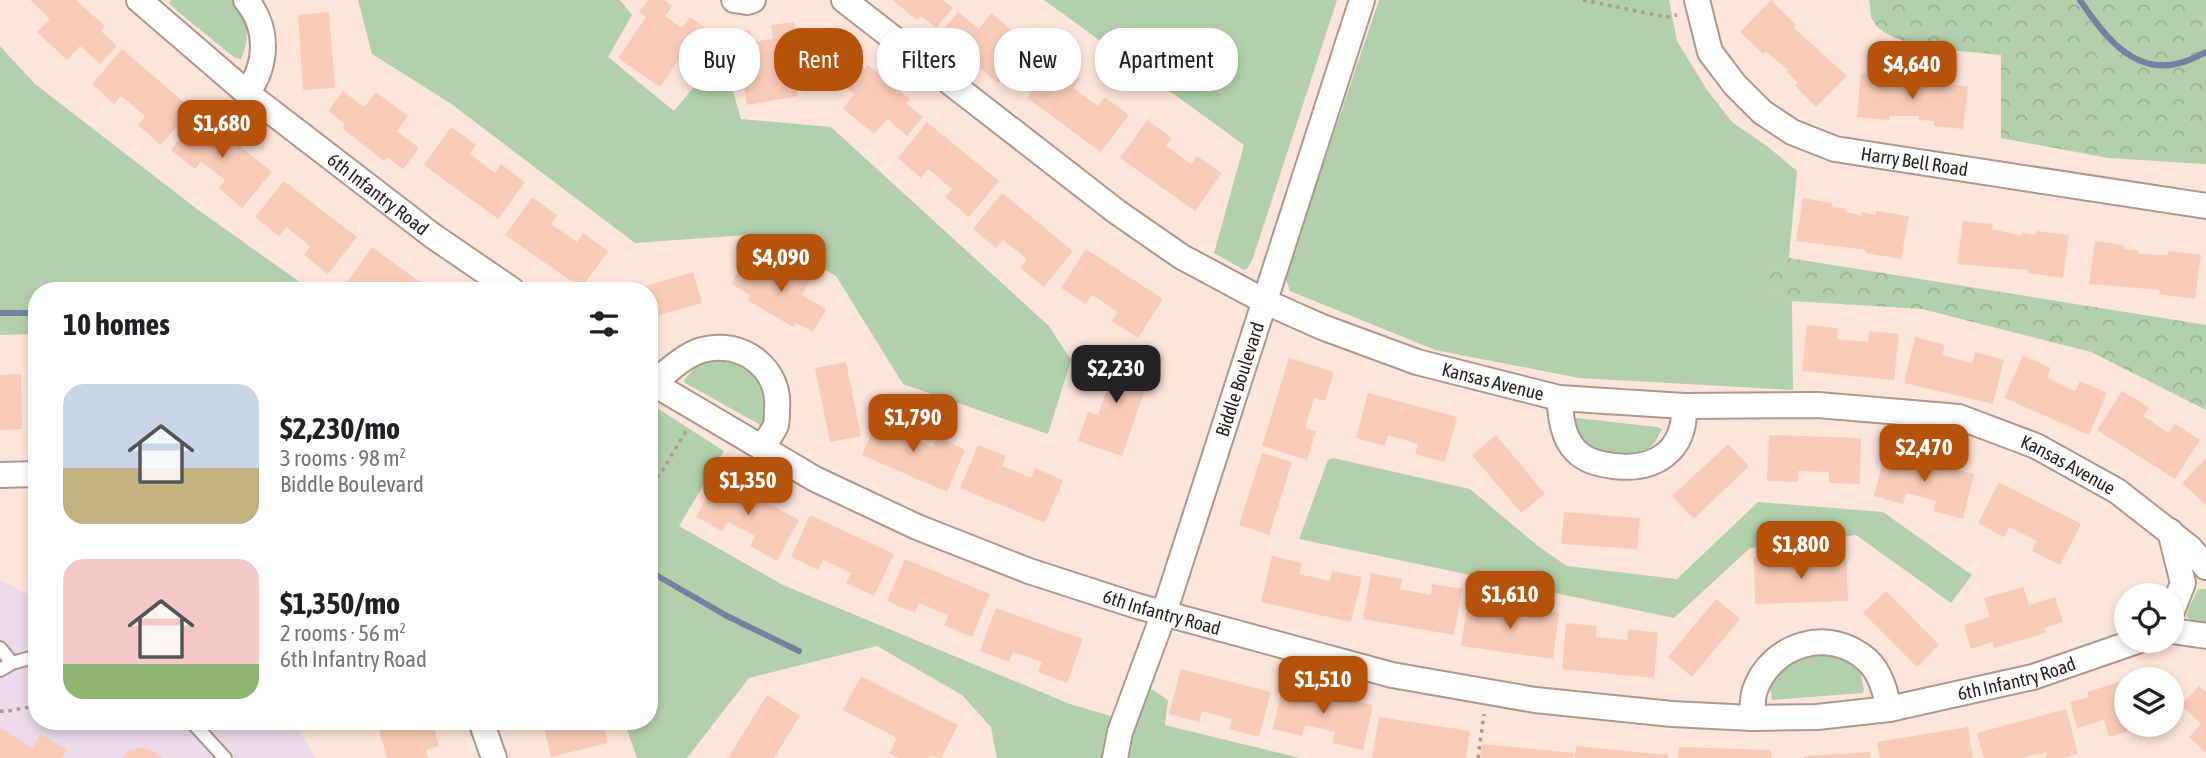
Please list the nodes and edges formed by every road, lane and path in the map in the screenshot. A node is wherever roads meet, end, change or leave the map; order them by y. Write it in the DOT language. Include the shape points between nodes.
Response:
graph roads {
  1 [pos="246,0"];
  2 [pos="734,0"];
  3 [pos="753,0"];
  4 [pos="844,0"];
  5 [pos="1362,0"];
  6 [pos="1583,0"];
  7 [pos="146,2"];
  8 [pos="1698,5"];
  9 [pos="247,93"];
  10 [pos="2206,206"];
  11 [pos="500,282"];
  12 [pos="1266,302"];
  13 [pos="658,379"];
  14 [pos="658,387"];
  15 [pos="1559,398"];
  16 [pos="687,404"];
  17 [pos="1684,407"];
  18 [pos="762,448"];
  19 [pos="28,474"];
  20 [pos="0,475"];
  21 [pos="658,476"];
  22 [pos="2170,531"];
  23 [pos="2206,567"];
  24 [pos="2183,583"];
  25 [pos="1164,613"];
  26 [pos="2184,633"];
  27 [pos="2206,636"];
  28 [pos="0,649"];
  29 [pos="2114,649"];
  30 [pos="28,659"];
  31 [pos="12,663"];
  32 [pos="0,670"];
  33 [pos="1491,693"];
  34 [pos="28,706"];
  35 [pos="1889,709"];
  36 [pos="0,711"];
  37 [pos="1752,718"];
  38 [pos="199,730"];
  39 [pos="484,730"];
  40 [pos="225,758"];
  41 [pos="494,758"];
  42 [pos="1115,758"];
  43 [pos="1478,758"];
  1 -- 9 [label="street" via="264,36 257,79"];
  2 -- 3 [label="street"];
  4 -- 12 [label="street, Kansas Avenue" via="1117,212 1182,257"];
  5 -- 12 [label="street, Biddle Boulevard"];
  6 -- 8 [label="path" via="1666,17"];
  7 -- 9 [label="street, 6th Infantry Road"];
  8 -- 10 [label="street, Harry Bell Road" via="1710,52 1762,112 1792,132 1835,149"];
  9 -- 11 [label="street, 6th Infantry Road"];
  12 -- 15 [label="street, Kansas Avenue" via="1417,362"];
  12 -- 25 [label="street, Biddle Boulevard"];
  13 -- 18 [label="street, 6th Infantry Road" via="701,350 723,348 749,354 768,371 778,397 776,426"];
  14 -- 16 [label="street, 6th Infantry Road"];
  15 -- 17 [label="street, Kansas Avenue"];
  15 -- 17 [label="street" via="1565,435 1575,451 1595,464 1630,468 1652,464 1677,443 1685,424"];
  16 -- 18 [label="street, 6th Infantry Road"];
  16 -- 21 [label="path" via="690,424"];
  17 -- 22 [label="street, Kansas Avenue" via="1818,405 1959,417 2036,446 2117,491"];
  18 -- 25 [label="street, 6th Infantry Road" via="815,479 918,527 1029,571"];
  19 -- 20 [label="street"];
  22 -- 23 [label="street, Kansas Avenue"];
  22 -- 24 [label="street"];
  25 -- 33 [label="street, 6th Infantry Road" via="1392,675"];
  25 -- 42 [label="street, Biddle Boulevard" via="1120,732"];
  26 -- 27 [label="street"];
  28 -- 31 [label="lane"];
  29 -- 35 [label="street, 6th Infantry Road" via="2033,677"];
  30 -- 31 [label="lane"];
  31 -- 32 [label="lane"];
  33 -- 37 [label="street, 6th Infantry Road" via="1672,714"];
  33 -- 43 [label="path"];
  34 -- 36 [label="path"];
  35 -- 37 [label="street, 6th Infantry Road"];
  35 -- 37 [label="street" via="1884,684 1867,660 1844,646 1816,642 1789,649 1767,667 1754,692"];
  38 -- 40 [label="lane"];
  39 -- 41 [label="street"];
}
